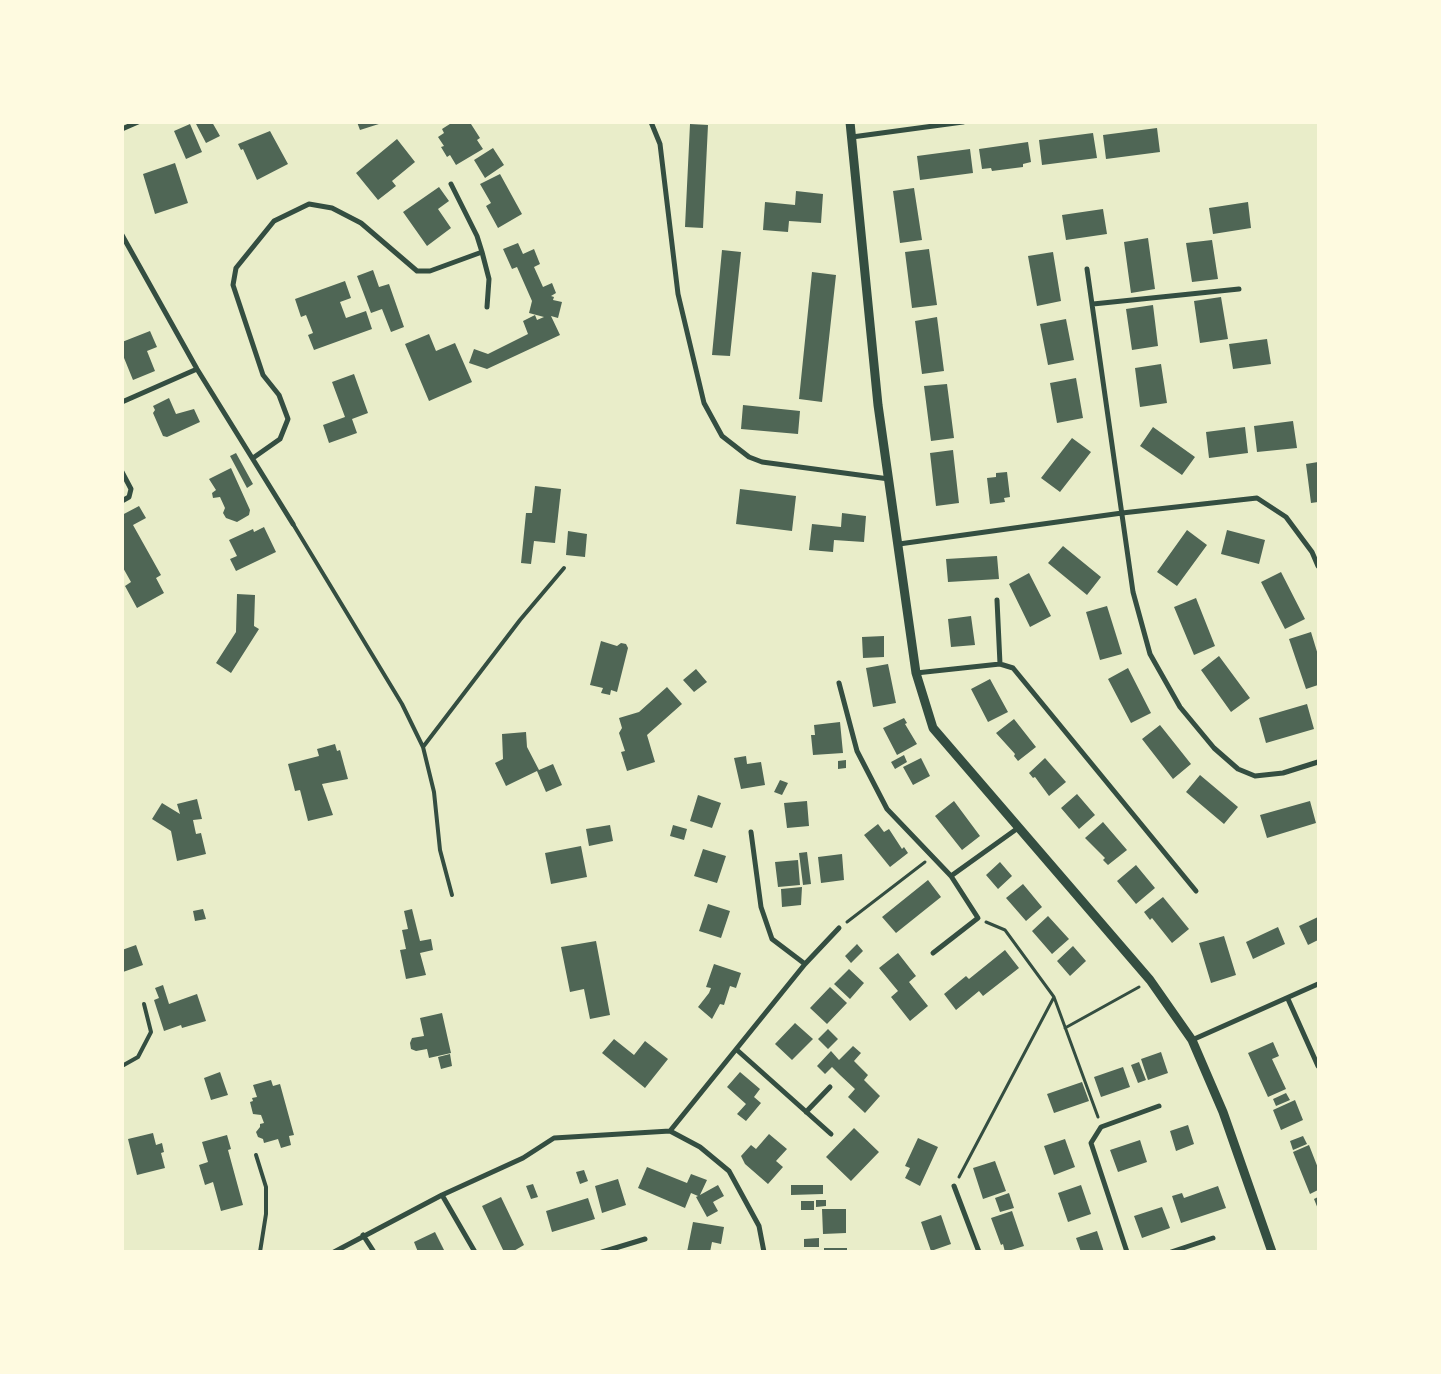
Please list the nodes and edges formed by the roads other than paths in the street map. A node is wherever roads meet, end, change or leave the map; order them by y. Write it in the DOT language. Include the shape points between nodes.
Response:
graph roads {
  1 [pos="138,122"];
  2 [pos="651,122"];
  3 [pos="850,122"];
  4 [pos="963,122"];
  5 [pos="122,129"];
  6 [pos="852,137"];
  7 [pos="451,184"];
  8 [pos="122,235"];
  9 [pos="482,252"];
  10 [pos="1087,269"];
  11 [pos="1239,289"];
  12 [pos="1093,304"];
  13 [pos="487,308"];
  14 [pos="198,369"];
  15 [pos="122,402"];
  16 [pos="253,458"];
  17 [pos="122,472"];
  18 [pos="890,480"];
  19 [pos="122,501"];
  20 [pos="1122,513"];
  21 [pos="293,524"];
  22 [pos="899,544"];
  23 [pos="1318,566"];
  24 [pos="564,568"];
  25 [pos="997,600"];
  26 [pos="1000,664"];
  27 [pos="916,673"];
  28 [pos="839,683"];
  29 [pos="423,747"];
  30 [pos="1318,762"];
  31 [pos="1018,828"];
  32 [pos="751,832"];
  33 [pos="952,876"];
  34 [pos="1196,891"];
  35 [pos="452,895"];
  36 [pos="839,928"];
  37 [pos="933,953"];
  38 [pos="805,964"];
  39 [pos="1318,984"];
  40 [pos="1288,1000"];
  41 [pos="144,1004"];
  42 [pos="1192,1040"];
  43 [pos="737,1050"];
  44 [pos="122,1066"];
  45 [pos="1318,1066"];
  46 [pos="830,1086"];
  47 [pos="1159,1106"];
  48 [pos="806,1112"];
  49 [pos="670,1131"];
  50 [pos="832,1134"];
  51 [pos="256,1155"];
  52 [pos="954,1186"];
  53 [pos="442,1195"];
  54 [pos="364,1235"];
  55 [pos="1213,1238"];
  56 [pos="645,1239"];
  57 [pos="260,1252"];
  58 [pos="334,1252"];
  59 [pos="374,1252"];
  60 [pos="475,1252"];
  61 [pos="602,1252"];
  62 [pos="764,1252"];
  63 [pos="979,1252"];
  64 [pos="1127,1252"];
  65 [pos="1170,1252"];
  66 [pos="1272,1252"];
  1 -- 5 [label="street"];
  2 -- 18 [label="street" via="660,144 678,294 704,403 722,436 749,457 762,462"];
  3 -- 6 [label="street"];
  4 -- 6 [label="street"];
  6 -- 18 [label="street" via="878,405"];
  7 -- 9 [label="street" via="478,236"];
  8 -- 14 [label="street"];
  9 -- 13 [label="street" via="489,279"];
  9 -- 16 [label="street" via="430,271 417,271 362,224 332,208 309,204 274,221 236,268 232,285 263,375 278,394 288,419 280,438"];
  10 -- 12 [label="street"];
  11 -- 12 [label="street"];
  12 -- 20 [label="street"];
  14 -- 15 [label="street"];
  14 -- 16 [label="street"];
  16 -- 21 [label="street"];
  17 -- 19 [label="street" via="131,489 129,497"];
  18 -- 22 [label="street"];
  20 -- 22 [label="street"];
  20 -- 23 [label="street" via="1257,498 1286,517 1312,552"];
  20 -- 30 [label="street" via="1133,592 1150,654 1186,714 1214,748 1238,769 1255,776"];
  21 -- 29 [label="lane" via="402,704"];
  22 -- 27 [label="street"];
  24 -- 29 [label="lane"];
  25 -- 26 [label="street"];
  26 -- 27 [label="street"];
  26 -- 34 [label="street" via="1012,668"];
  27 -- 31 [label="street" via="933,728"];
  28 -- 33 [label="street" via="857,751 887,808"];
  29 -- 35 [label="lane" via="434,792 440,850"];
  31 -- 33 [label="street"];
  31 -- 42 [label="street" via="1150,980"];
  32 -- 38 [label="street" via="761,907 772,939"];
  33 -- 37 [label="street" via="978,918"];
  36 -- 38 [label="street"];
  38 -- 43 [label="street"];
  39 -- 40 [label="street"];
  40 -- 42 [label="street"];
  40 -- 45 [label="street"];
  41 -- 44 [label="lane" via="151,1032 138,1057"];
  42 -- 66 [label="street" via="1223,1112"];
  43 -- 48 [label="street"];
  43 -- 49 [label="street"];
  46 -- 48 [label="street"];
  47 -- 64 [label="street" via="1102,1127 1090,1143"];
  48 -- 50 [label="street"];
  49 -- 53 [label="street" via="554,1138 523,1158"];
  49 -- 62 [label="street" via="700,1147 729,1171 759,1226"];
  51 -- 57 [label="lane" via="266,1187"];
  52 -- 63 [label="street"];
  53 -- 54 [label="street"];
  53 -- 60 [label="street"];
  54 -- 58 [label="street"];
  54 -- 59 [label="street"];
  55 -- 65 [label="street"];
  56 -- 61 [label="street"];
}
